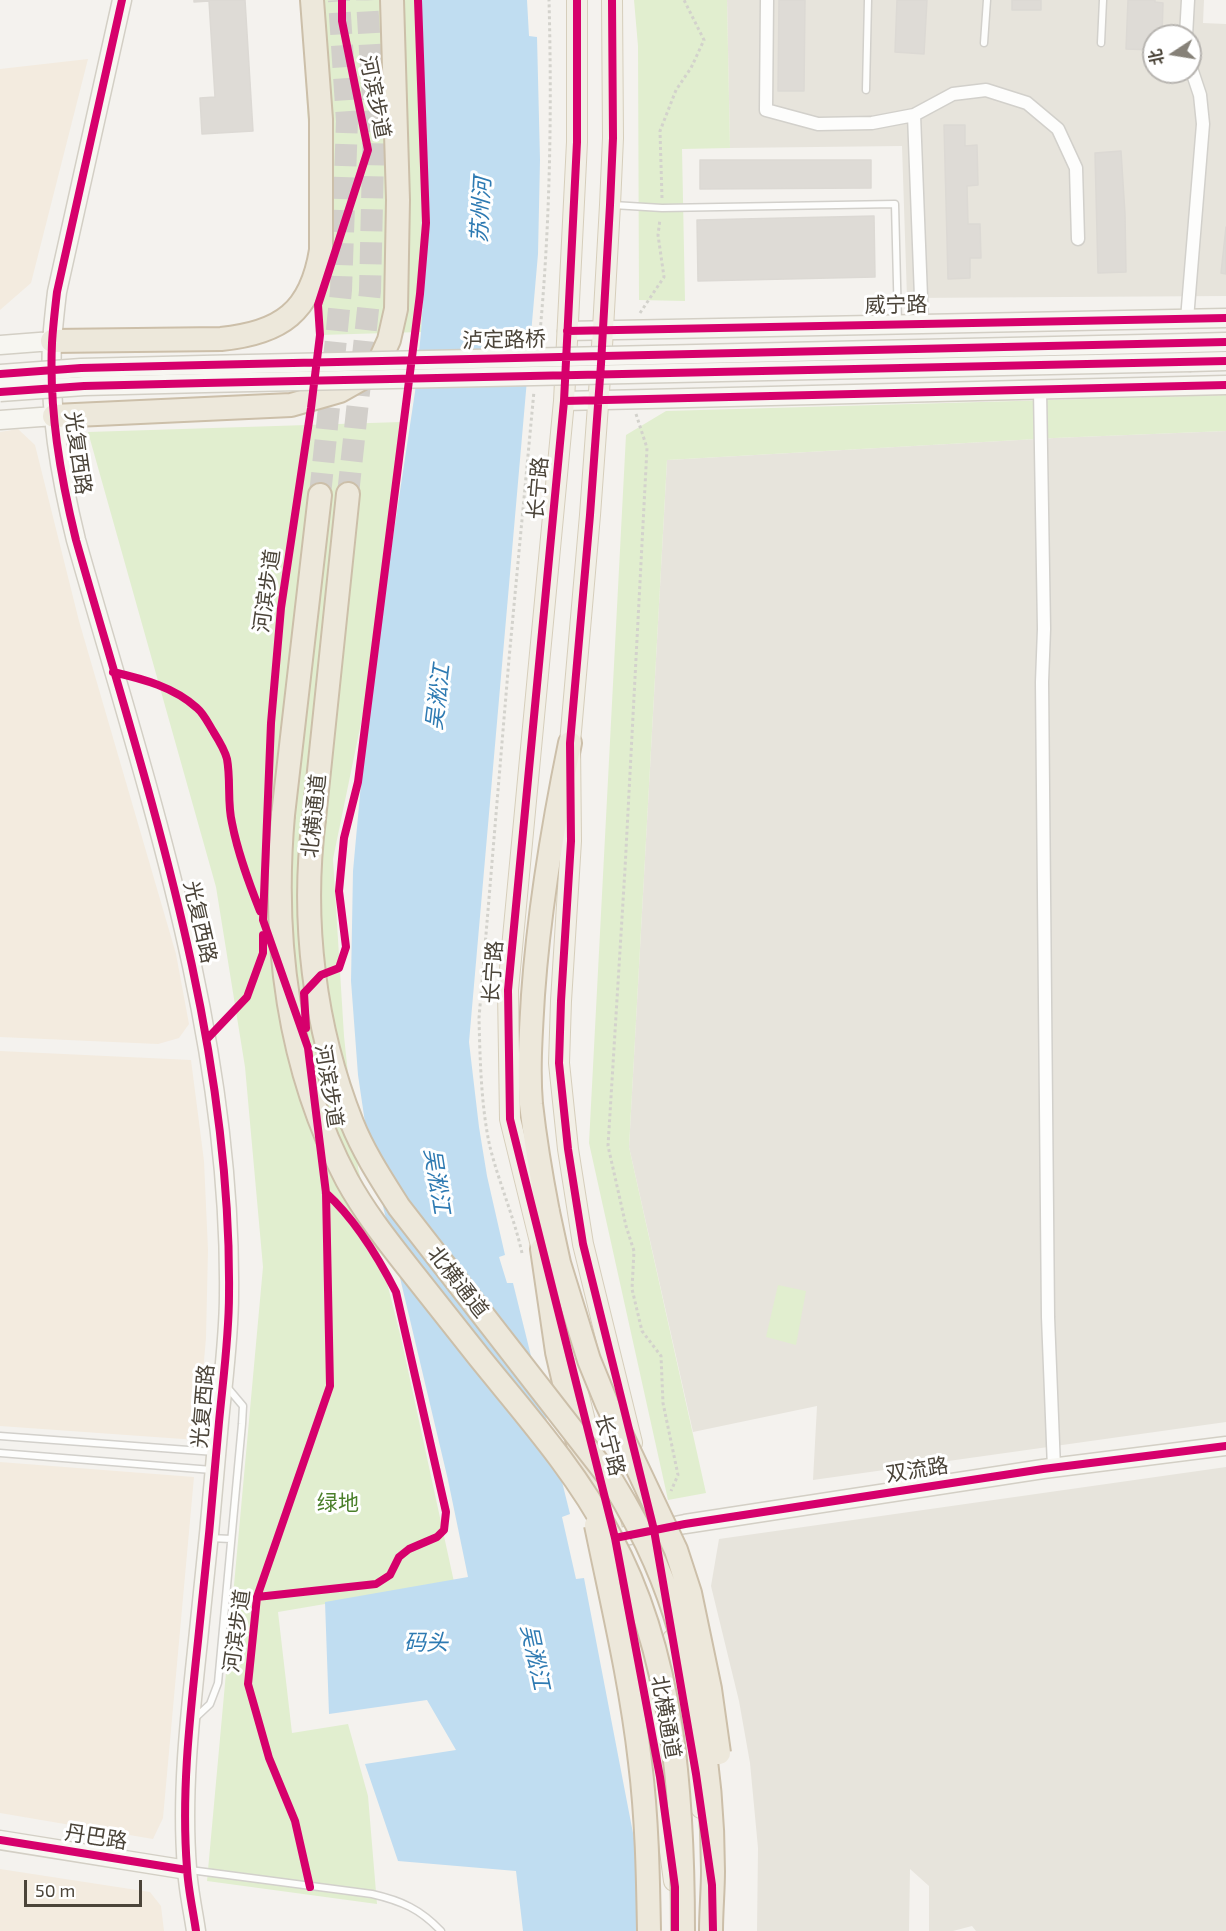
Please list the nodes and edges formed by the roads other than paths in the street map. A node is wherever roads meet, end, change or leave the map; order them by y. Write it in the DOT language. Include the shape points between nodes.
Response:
graph roads {
  1 [pos="122,0"];
  2 [pos="312,0"];
  3 [pos="392,0"];
  4 [pos="576,0"];
  5 [pos="612,0"];
  6 [pos="766,0"];
  7 [pos="868,0"];
  8 [pos="987,0"];
  9 [pos="1103,0"];
  10 [pos="1188,0"];
  11 [pos="1187,24"];
  12 [pos="984,43"];
  13 [pos="1101,43"];
  14 [pos="1196,84"];
  15 [pos="866,90"];
  16 [pos="914,115"];
  17 [pos="610,205"];
  18 [pos="1078,240"];
  19 [pos="1226,318"];
  20 [pos="1187,319"];
  21 [pos="898,323"];
  22 [pos="922,323"];
  23 [pos="603,330"];
  24 [pos="567,331"];
  25 [pos="52,341"];
  26 [pos="1226,342"];
  27 [pos="0,345"];
  28 [pos="1226,361"];
  29 [pos="0,374"];
  30 [pos="1226,386"];
  31 [pos="1040,390"];
  32 [pos="0,392"];
  33 [pos="598,400"];
  34 [pos="564,401"];
  35 [pos="54,416"];
  36 [pos="0,420"];
  37 [pos="348,494"];
  38 [pos="320,495"];
  39 [pos="570,743"];
  40 [pos="542,1249"];
  41 [pos="223,1382"];
  42 [pos="0,1436"];
  43 [pos="1226,1446"];
  44 [pos="0,1453"];
  45 [pos="216,1461"];
  46 [pos="1054,1468"];
  47 [pos="654,1530"];
  48 [pos="209,1538"];
  49 [pos="615,1538"];
  50 [pos="231,1539"];
  51 [pos="654,1652"];
  52 [pos="189,1724"];
  53 [pos="0,1840"];
  54 [pos="187,1870"];
  55 [pos="196,1931"];
  56 [pos="441,1931"];
  57 [pos="649,1931"];
  58 [pos="670,1931"];
  59 [pos="675,1931"];
  60 [pos="683,1931"];
  61 [pos="713,1931"];
  62 [pos="724,1931"];
  1 -- 25 [label="main road, 光复西路" via="57,292"];
  2 -- 25 [label="highway" via="321,119 321,250 315,278 302,303 277,326 248,337"];
  3 -- 35 [label="highway" via="399,200 396,309 380,360 363,378 340,391 291,405"];
  4 -- 24 [label="main road, 长宁路" via="577,142"];
  5 -- 17 [label="main road, 长宁路"];
  6 -- 16 [label="street" via="766,110 818,124 872,123"];
  7 -- 15 [label="lane"];
  8 -- 12 [label="lane"];
  9 -- 13 [label="lane"];
  10 -- 11 [label="street"];
  14 -- 20 [label="street" via="1203,124"];
  16 -- 18 [label="street" via="953,94 986,90 1027,103 1058,129 1076,168"];
  16 -- 22 [label="street"];
  17 -- 21 [label="lane" via="662,208 895,204"];
  17 -- 23 [label="main road, 长宁路"];
  19 -- 20 [label="main road, 威宁路"];
  20 -- 22 [label="main road, 威宁路"];
  21 -- 22 [label="main road, 威宁路"];
  21 -- 23 [label="main road, 威宁路"];
  23 -- 24 [label="main road, 威宁路"];
  23 -- 33 [label="main road, 长宁路"];
  24 -- 34 [label="main road, 长宁路"];
  25 -- 27 [label="main road"];
  25 -- 35 [label="main road, 光复西路"];
  26 -- 29 [label="main road, 泸定路桥, bridge" via="81,368"];
  28 -- 32 [label="main road, 泸定路桥, bridge" via="229,382"];
  30 -- 31 [label="main road"];
  31 -- 33 [label="main road"];
  31 -- 46 [label="street" via="1048,1317"];
  33 -- 34 [label="main road"];
  33 -- 39 [label="main road, 长宁路"];
  34 -- 40 [label="main road, 长宁路" via="508,990 510,1119"];
  35 -- 36 [label="main road"];
  35 -- 41 [label="main road, 光复西路" via="58,459 73,530 162,844 207,1039 223,1142 229,1222"];
  37 -- 61 [label="highway, 北横通道, bridge" via="309,861 308,905 315,975 328,1048 352,1124 399,1207 580,1437 637,1522 667,1592 683,1644 704,1750 711,1816"];
  38 -- 51 [label="highway, 北横通道, bridge" via="279,862 285,978 310,1092 348,1182 374,1224 588,1498 628,1574"];
  39 -- 47 [label="main road, 长宁路" via="571,841 559,1063 568,1149 583,1244"];
  39 -- 62 [label="highway, bridge" via="547,865 536,959 530,1038 531,1102 538,1162 559,1263 581,1338 607,1404 676,1550 698,1626 719,1748 724,1814"];
  40 -- 49 [label="main road, 长宁路"];
  40 -- 57 [label="highway, bridge" via="557,1352 621,1643 640,1762"];
  41 -- 45 [label="main road, 光复西路"];
  41 -- 50 [label="lane" via="243,1406"];
  42 -- 45 [label="lane"];
  43 -- 46 [label="main road, 双流路"];
  44 -- 45 [label="lane"];
  45 -- 48 [label="main road, 光复西路"];
  46 -- 47 [label="main road, 双流路"];
  47 -- 49 [label="main road, 双流路"];
  47 -- 61 [label="main road, 长宁路" via="699,1796 712,1885"];
  48 -- 50 [label="lane"];
  48 -- 52 [label="main road, 光复西路"];
  49 -- 59 [label="main road, 长宁路" via="660,1777 675,1887"];
  50 -- 52 [label="lane" via="218,1683 210,1704"];
  51 -- 58 [label="highway, bridge" via="672,1820"];
  51 -- 60 [label="highway, 北横通道, bridge" via="665,1698 681,1818"];
  52 -- 54 [label="main road, 光复西路"];
  53 -- 54 [label="main road, 丹巴路"];
  54 -- 55 [label="main road, 光复西路"];
  54 -- 56 [label="lane" via="398,1900 426,1915"];
}
